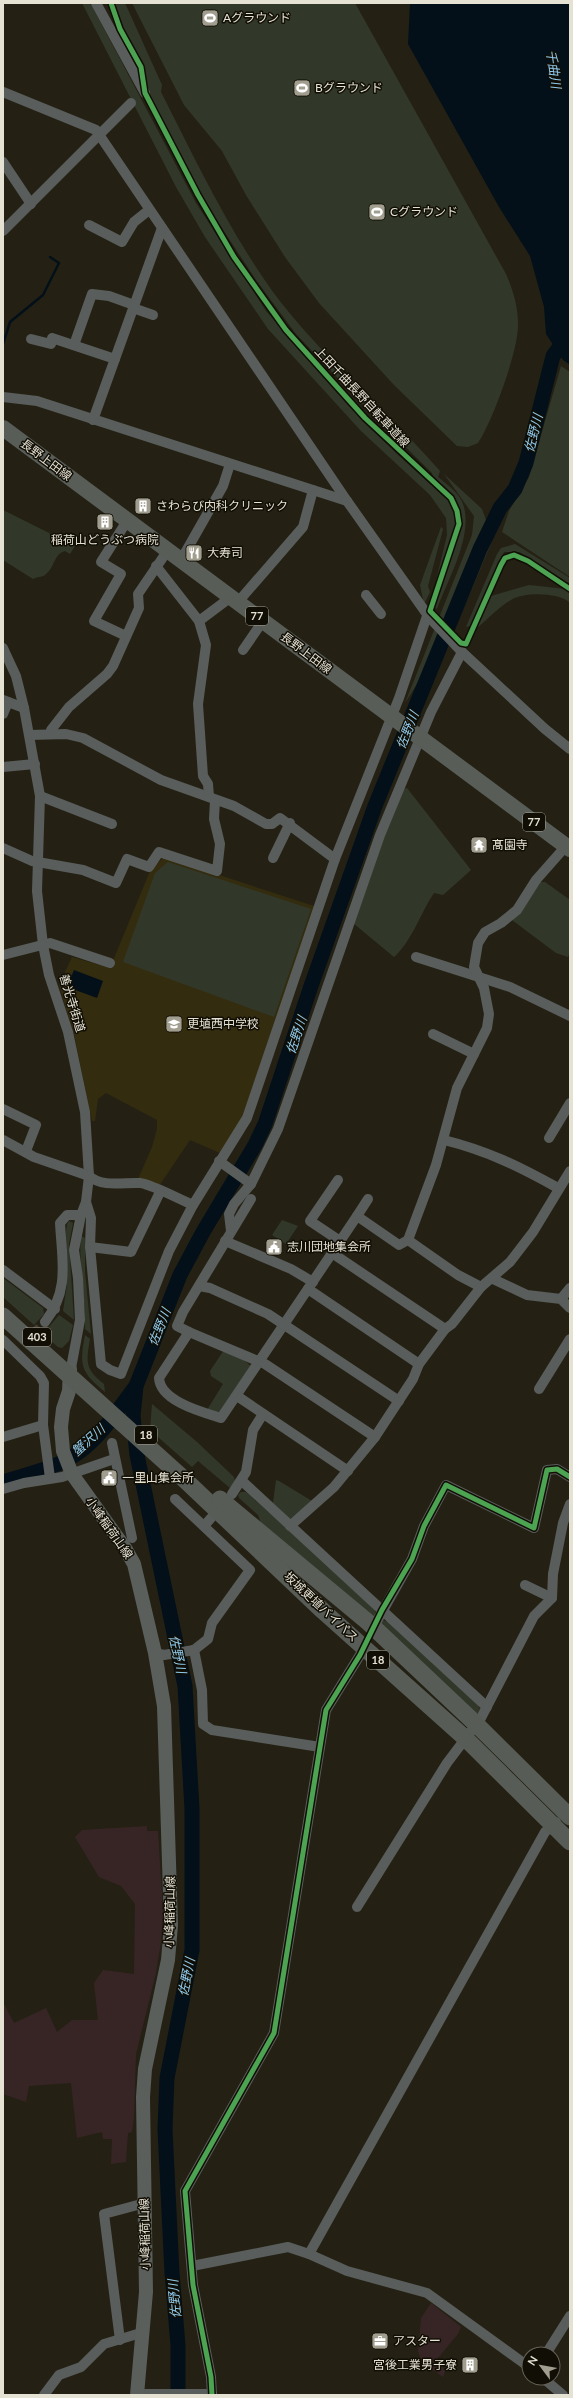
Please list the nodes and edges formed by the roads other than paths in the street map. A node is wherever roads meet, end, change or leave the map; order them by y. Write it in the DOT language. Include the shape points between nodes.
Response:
graph roads {
  1 [pos="96,3"];
  2 [pos="3,92"];
  3 [pos="145,93"];
  4 [pos="130,103"];
  5 [pos="99,135"];
  6 [pos="3,162"];
  7 [pos="31,204"];
  8 [pos="149,210"];
  9 [pos="89,225"];
  10 [pos="162,228"];
  11 [pos="3,231"];
  12 [pos="133,307"];
  13 [pos="154,315"];
  14 [pos="32,339"];
  15 [pos="74,345"];
  16 [pos="115,359"];
  17 [pos="3,397"];
  18 [pos="93,420"];
  19 [pos="3,428"];
  20 [pos="230,464"];
  21 [pos="313,490"];
  22 [pos="347,501"];
  23 [pos="127,520"];
  24 [pos="168,550"];
  25 [pos="181,560"];
  26 [pos="156,566"];
  27 [pos="366,595"];
  28 [pos="234,600"];
  29 [pos="381,614"];
  30 [pos="428,617"];
  31 [pos="199,621"];
  32 [pos="263,621"];
  33 [pos="126,636"];
  34 [pos="3,648"];
  35 [pos="243,650"];
  36 [pos="461,651"];
  37 [pos="5,701"];
  38 [pos="24,708"];
  39 [pos="3,714"];
  40 [pos="392,717"];
  41 [pos="51,734"];
  42 [pos="30,735"];
  43 [pos="419,738"];
  44 [pos="570,749"];
  45 [pos="35,764"];
  46 [pos="3,767"];
  47 [pos="40,796"];
  48 [pos="212,798"];
  49 [pos="112,824"];
  50 [pos="290,824"];
  51 [pos="568,847"];
  52 [pos="3,848"];
  53 [pos="273,858"];
  54 [pos="335,859"];
  55 [pos="37,861"];
  56 [pos="43,945"];
  57 [pos="3,955"];
  58 [pos="416,957"];
  59 [pos="110,963"];
  60 [pos="480,978"];
  61 [pos="570,1016"];
  62 [pos="433,1034"];
  63 [pos="474,1054"];
  64 [pos="570,1103"];
  65 [pos="3,1109"];
  66 [pos="549,1138"];
  67 [pos="3,1140"];
  68 [pos="444,1140"];
  69 [pos="26,1151"];
  70 [pos="219,1161"];
  71 [pos="570,1171"];
  72 [pos="89,1176"];
  73 [pos="338,1180"];
  74 [pos="251,1184"];
  75 [pos="558,1188"];
  76 [pos="160,1192"];
  77 [pos="251,1199"];
  78 [pos="368,1199"];
  79 [pos="86,1202"];
  80 [pos="193,1205"];
  81 [pos="81,1216"];
  82 [pos="357,1216"];
  83 [pos="231,1231"];
  84 [pos="408,1240"];
  85 [pos="225,1241"];
  86 [pos="340,1241"];
  87 [pos="90,1247"];
  88 [pos="332,1253"];
  89 [pos="3,1270"];
  90 [pos="493,1278"];
  91 [pos="310,1285"];
  92 [pos="199,1286"];
  93 [pos="481,1287"];
  94 [pos="570,1288"];
  95 [pos="561,1299"];
  96 [pos="3,1306"];
  97 [pos="570,1308"];
  98 [pos="55,1309"];
  99 [pos="3,1316"];
  100 [pos="44,1322"];
  101 [pos="284,1324"];
  102 [pos="445,1329"];
  103 [pos="189,1332"];
  104 [pos="570,1339"];
  105 [pos="3,1340"];
  106 [pos="259,1362"];
  107 [pos="419,1364"];
  108 [pos="70,1372"];
  109 [pos="539,1389"];
  110 [pos="236,1396"];
  111 [pos="399,1401"];
  112 [pos="263,1414"];
  113 [pos="43,1426"];
  114 [pos="374,1437"];
  115 [pos="3,1438"];
  116 [pos="112,1443"];
  117 [pos="114,1459"];
  118 [pos="70,1470"];
  119 [pos="348,1471"];
  120 [pos="50,1476"];
  121 [pos="187,1476"];
  122 [pos="570,1476"];
  123 [pos="242,1481"];
  124 [pos="3,1490"];
  125 [pos="232,1494"];
  126 [pos="175,1499"];
  127 [pos="570,1504"];
  128 [pos="290,1526"];
  129 [pos="132,1538"];
  130 [pos="525,1585"];
  131 [pos="552,1598"];
  132 [pos="382,1610"];
  133 [pos="377,1621"];
  134 [pos="193,1650"];
  135 [pos="159,1654"];
  136 [pos="360,1655"];
  137 [pos="487,1707"];
  138 [pos="476,1724"];
  139 [pos="465,1738"];
  140 [pos="320,1747"];
  141 [pos="569,1814"];
  142 [pos="553,1825"];
  143 [pos="570,1842"];
  144 [pos="357,1907"];
  145 [pos="145,2204"];
  146 [pos="309,2254"];
  147 [pos="192,2266"];
  148 [pos="570,2316"];
  149 [pos="144,2332"];
  150 [pos="120,2340"];
  151 [pos="551,2346"];
  152 [pos="521,2360"];
  153 [pos="552,2386"];
  154 [pos="44,2395"];
  155 [pos="137,2395"];
  156 [pos="162,2395"];
  157 [pos="195,2395"];
  158 [pos="212,2395"];
  159 [pos="563,2395"];
  1 -- 3 [label="street"];
  2 -- 5 [label="street" via="96,130"];
  4 -- 5 [label="street"];
  5 -- 7 [label="street"];
  5 -- 8 [label="street"];
  6 -- 7 [label="street"];
  7 -- 11 [label="street"];
  8 -- 9 [label="street" via="134,222 122,242"];
  8 -- 10 [label="street"];
  10 -- 12 [label="street"];
  10 -- 22 [label="street"];
  12 -- 13 [label="street"];
  12 -- 15 [label="street" via="109,296 92,294"];
  12 -- 16 [label="street"];
  14 -- 15 [label="street" via="51,344 52,338"];
  15 -- 16 [label="street"];
  16 -- 18 [label="street"];
  17 -- 18 [label="street" via="37,401"];
  18 -- 20 [label="street"];
  19 -- 23 [label="main road, 長野上田線 / 77"];
  20 -- 21 [label="street"];
  20 -- 25 [label="street" via="223,486"];
  21 -- 22 [label="street"];
  21 -- 28 [label="street" via="303,526"];
  22 -- 30 [label="street"];
  23 -- 24 [label="main road, 長野上田線 / 77"];
  23 -- 33 [label="street" via="101,562 121,574 94,621"];
  24 -- 25 [label="main road, 長野上田線 / 77"];
  24 -- 26 [label="street"];
  25 -- 28 [label="main road, 長野上田線 / 77"];
  26 -- 31 [label="street"];
  26 -- 33 [label="street" via="138,594 139,608"];
  27 -- 29 [label="street"];
  28 -- 31 [label="street"];
  28 -- 32 [label="main road, 長野上田線 / 77"];
  30 -- 36 [label="street"];
  30 -- 40 [label="street"];
  31 -- 48 [label="street" via="206,645 198,704 203,776"];
  32 -- 35 [label="street"];
  32 -- 40 [label="main road, 長野上田線 / 77"];
  33 -- 41 [label="street" via="107,674 69,707 51,730"];
  34 -- 38 [label="street, 善光寺街道" via="16,676"];
  36 -- 43 [label="street"];
  36 -- 44 [label="street"];
  37 -- 38 [label="street"];
  37 -- 39 [label="street"];
  38 -- 42 [label="street, 善光寺街道"];
  40 -- 43 [label="main road, 長野上田線 / 77"];
  40 -- 54 [label="street"];
  41 -- 42 [label="street"];
  41 -- 48 [label="street" via="82,738 161,780"];
  42 -- 45 [label="street, 善光寺街道"];
  43 -- 51 [label="main road, 長野上田線 / 77"];
  43 -- 74 [label="street" via="380,835 278,1129"];
  45 -- 46 [label="street"];
  45 -- 47 [label="street, 善光寺街道"];
  47 -- 49 [label="street"];
  47 -- 55 [label="street, 善光寺街道"];
  48 -- 50 [label="street" via="234,806 266,824 272,824 280,818"];
  48 -- 55 [label="street" via="220,844 217,871 159,852 148,867 127,859 116,883 84,870"];
  50 -- 53 [label="street"];
  50 -- 54 [label="street"];
  51 -- 60 [label="street" via="536,880 517,910 485,932 478,943 474,967"];
  52 -- 55 [label="street"];
  54 -- 70 [label="street" via="247,1118 238,1136"];
  55 -- 56 [label="street, 善光寺街道" via="37,892"];
  56 -- 57 [label="street"];
  56 -- 59 [label="street" via="50,943"];
  56 -- 72 [label="street, 善光寺街道" via="49,974 68,1032 85,1112"];
  58 -- 60 [label="street"];
  60 -- 61 [label="street" via="510,987"];
  60 -- 63 [label="street" via="489,1014 487,1028"];
  62 -- 63 [label="street"];
  63 -- 68 [label="street" via="453,1100"];
  64 -- 66 [label="street"];
  65 -- 69 [label="street" via="36,1125"];
  67 -- 69 [label="street"];
  68 -- 75 [label="street" via="509,1161"];
  68 -- 84 [label="street"];
  69 -- 72 [label="street"];
  70 -- 74 [label="street"];
  70 -- 80 [label="street"];
  71 -- 75 [label="street"];
  72 -- 76 [label="street" via="94,1180 118,1184 142,1183"];
  72 -- 79 [label="street, 善光寺街道"];
  73 -- 86 [label="street" via="310,1221"];
  74 -- 83 [label="street" via="229,1214"];
  75 -- 90 [label="street" via="533,1232 510,1262"];
  76 -- 80 [label="street"];
  76 -- 87 [label="street" via="131,1252"];
  77 -- 83 [label="street"];
  78 -- 82 [label="street"];
  79 -- 81 [label="street, 善光寺街道"];
  79 -- 87 [label="street" via="91,1218"];
  80 -- 87 [label="street" via="169,1251 121,1374 101,1364"];
  81 -- 98 [label="street" via="67,1215 60,1222 63,1280"];
  81 -- 108 [label="street, 善光寺街道" via="74,1250 80,1320"];
  82 -- 84 [label="street" via="399,1245"];
  82 -- 86 [label="street"];
  83 -- 85 [label="street"];
  84 -- 93 [label="street" via="452,1271"];
  85 -- 91 [label="street" via="291,1269"];
  85 -- 92 [label="street"];
  86 -- 88 [label="street"];
  88 -- 91 [label="street"];
  88 -- 102 [label="street"];
  89 -- 98 [label="street"];
  90 -- 93 [label="street"];
  90 -- 95 [label="street" via="527,1294"];
  91 -- 101 [label="street"];
  91 -- 107 [label="street"];
  92 -- 101 [label="street" via="210,1288"];
  92 -- 103 [label="street" via="177,1326"];
  93 -- 102 [label="street" via="452,1324"];
  94 -- 95 [label="street"];
  95 -- 97 [label="street"];
  96 -- 108 [label="highway, 403"];
  98 -- 100 [label="street"];
  99 -- 108 [label="highway, 403"];
  101 -- 106 [label="street"];
  101 -- 111 [label="street"];
  102 -- 107 [label="street"];
  103 -- 106 [label="street"];
  103 -- 110 [label="street" via="159,1378 164,1392 190,1408 221,1418"];
  104 -- 109 [label="street"];
  105 -- 113 [label="street" via="19,1349 44,1383"];
  106 -- 110 [label="street"];
  106 -- 114 [label="street"];
  107 -- 111 [label="street"];
  108 -- 118 [label="main road, 小峰稲荷山線" via="69,1391 61,1427 63,1451"];
  108 -- 121 [label="highway, 坂城更埴バイパス / 18"];
  110 -- 112 [label="street"];
  111 -- 114 [label="street"];
  112 -- 119 [label="street"];
  112 -- 123 [label="street" via="253,1430 246,1472"];
  113 -- 115 [label="street"];
  113 -- 120 [label="street"];
  114 -- 119 [label="street"];
  116 -- 117 [label="street"];
  117 -- 118 [label="street"];
  117 -- 129 [label="street"];
  118 -- 120 [label="street"];
  118 -- 135 [label="main road, 小峰稲荷山線" via="134,1564"];
  119 -- 128 [label="street"];
  120 -- 124 [label="street"];
  121 -- 138 [label="highway, 坂城更埴バイパス / 18" via="369,1623"];
  121 -- 139 [label="highway, 坂城更埴バイパス / 18" via="323,1611"];
  122 -- 132 [label="street" via="557,1469 548,1470 534,1528 446,1485 421,1533 412,1559"];
  123 -- 125 [label="street"];
  123 -- 128 [label="street"];
  126 -- 134 [label="street" via="208,1522 250,1570 212,1623 208,1639"];
  127 -- 131 [label="street" via="563,1523 553,1574"];
  128 -- 132 [label="street"];
  130 -- 131 [label="street"];
  131 -- 137 [label="street" via="534,1616"];
  132 -- 133 [label="street"];
  132 -- 137 [label="street"];
  134 -- 135 [label="street"];
  134 -- 140 [label="street" via="202,1690 203,1724 212,1730"];
  135 -- 145 [label="main road, 小峰稲荷山線" via="165,1725 171,1925 168,1960 145,2069"];
  136 -- 140 [label="street" via="326,1710"];
  137 -- 138 [label="street"];
  138 -- 139 [label="street"];
  138 -- 141 [label="highway, 坂城更埴バイパス / 18"];
  139 -- 142 [label="highway, 坂城更埴バイパス / 18"];
  139 -- 144 [label="street" via="446,1763"];
  140 -- 147 [label="street" via="274,2033 185,2191"];
  141 -- 142 [label="street"];
  142 -- 143 [label="highway, 坂城更埴バイパス / 18"];
  142 -- 146 [label="street" via="545,1832"];
  145 -- 149 [label="main road, 小峰稲荷山線"];
  145 -- 150 [label="street" via="104,2214"];
  146 -- 147 [label="street" via="288,2247"];
  146 -- 152 [label="street" via="347,2272 427,2293"];
  147 -- 158 [label="street"];
  148 -- 151 [label="street"];
  149 -- 150 [label="street"];
  149 -- 155 [label="main road, 小峰稲荷山線"];
  150 -- 154 [label="street" via="104,2344 81,2367 59,2375"];
  153 -- 159 [label="street"];
  155 -- 156 [label="street"];
  156 -- 157 [label="street"];
  157 -- 158 [label="street"];
}
